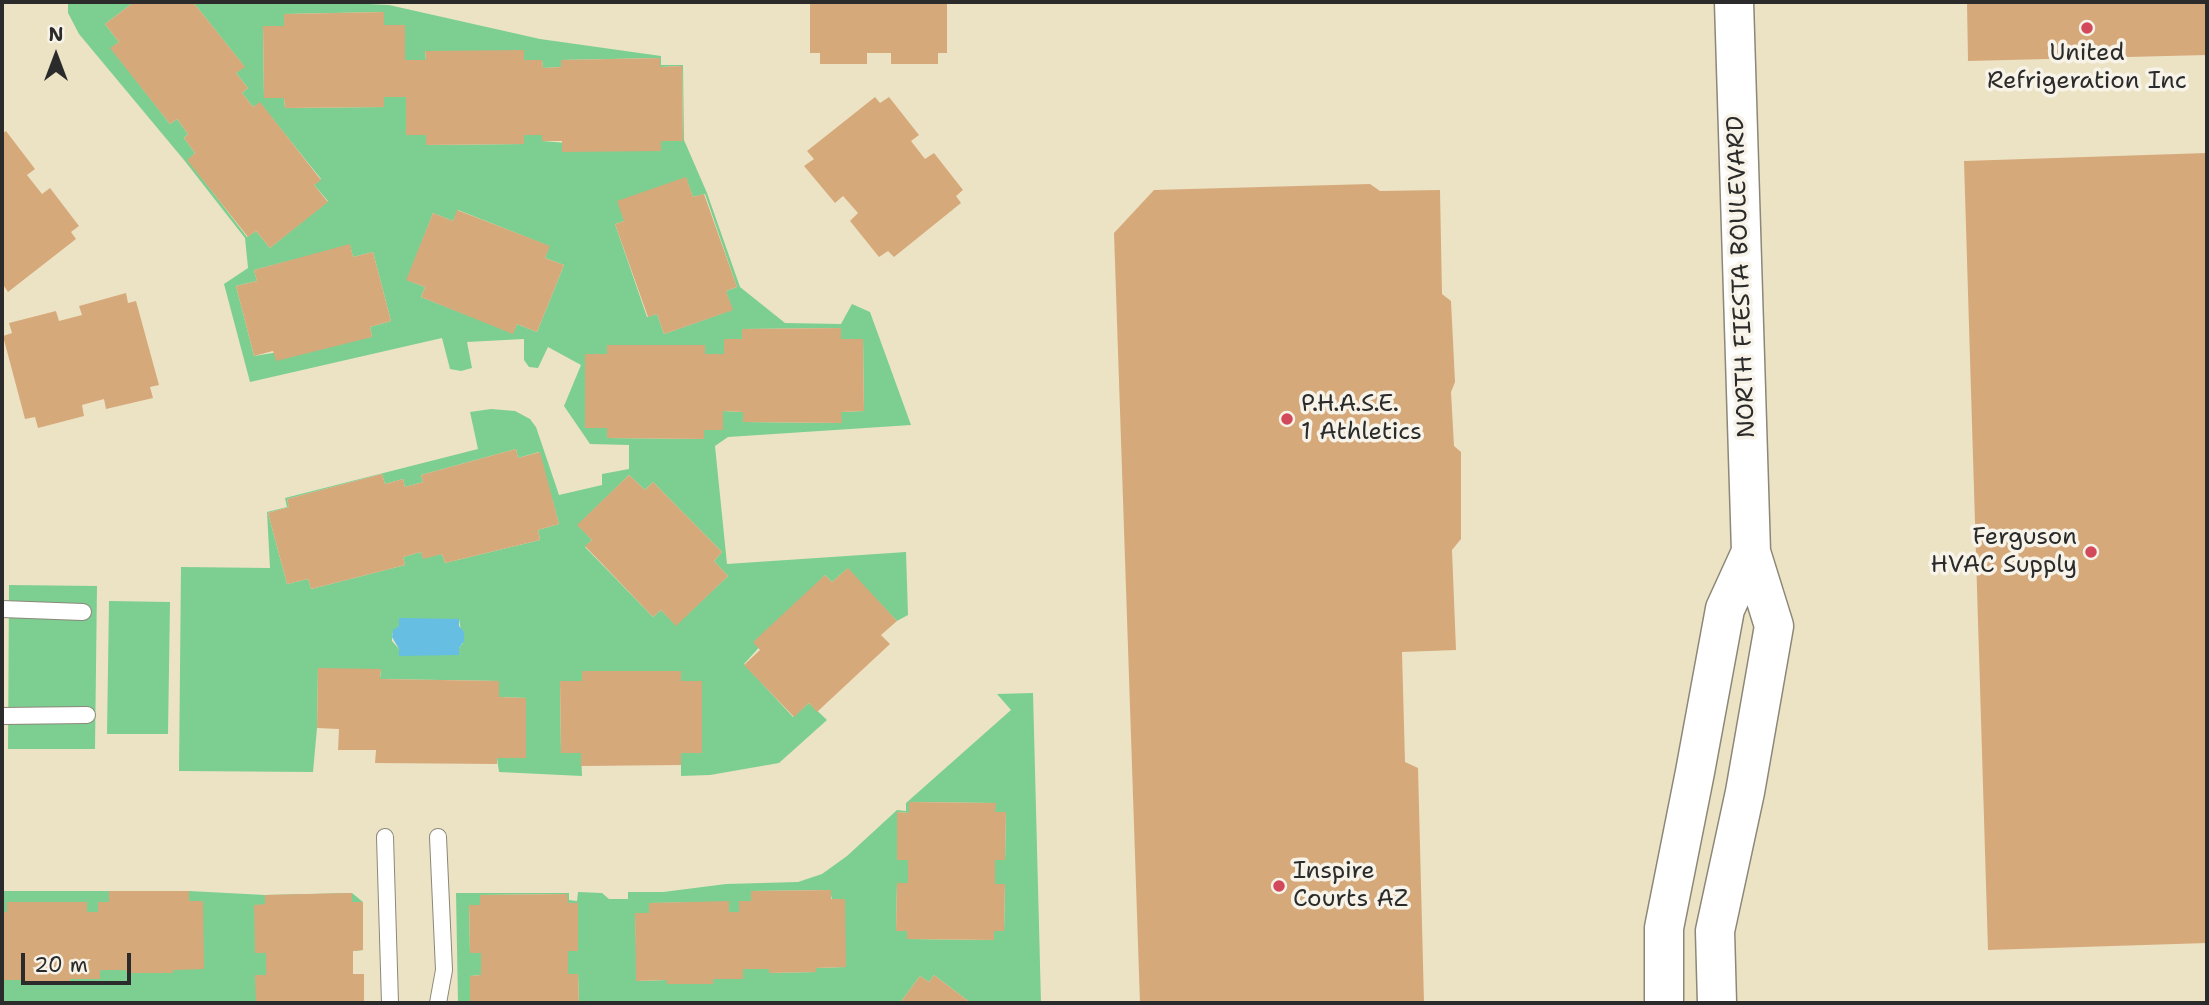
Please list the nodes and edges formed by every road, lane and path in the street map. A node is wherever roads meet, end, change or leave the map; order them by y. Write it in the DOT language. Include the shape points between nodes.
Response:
graph roads {
  1 [pos="1734,2"];
  2 [pos="1751,552"];
  3 [pos="2,609"];
  4 [pos="83,612"];
  5 [pos="87,715"];
  6 [pos="2,716"];
  7 [pos="385,837"];
  8 [pos="438,837"];
  9 [pos="390,1003"];
  10 [pos="438,1003"];
  11 [pos="1664,1003"];
  12 [pos="1717,1003"];
  1 -- 2 [label="street, NORTH FIESTA BOULEVARD"];
  2 -- 11 [label="street, NORTH FIESTA BOULEVARD" via="1725,609 1664,928"];
  2 -- 12 [label="street, NORTH FIESTA BOULEVARD" via="1774,626 1715,931"];
  3 -- 4 [label="lane"];
  5 -- 6 [label="lane"];
  7 -- 9 [label="lane"];
  8 -- 10 [label="lane" via="444,970"];
}
